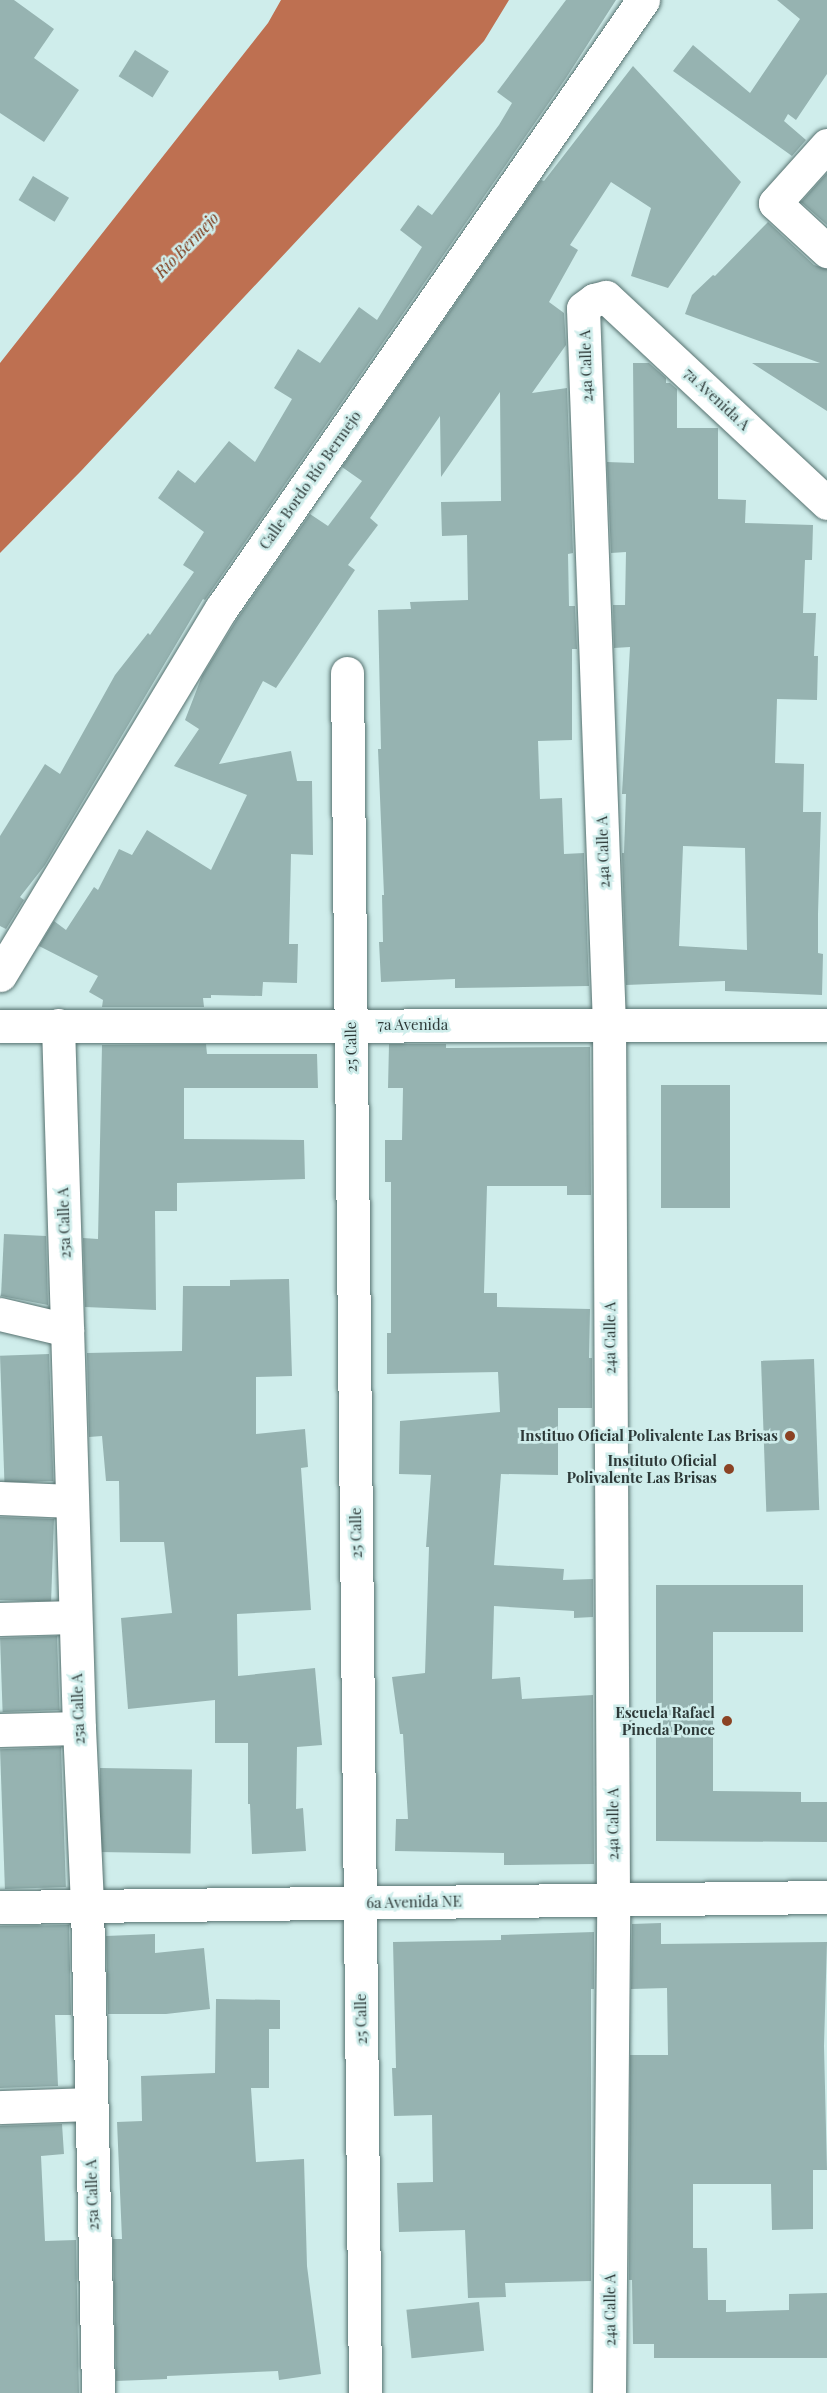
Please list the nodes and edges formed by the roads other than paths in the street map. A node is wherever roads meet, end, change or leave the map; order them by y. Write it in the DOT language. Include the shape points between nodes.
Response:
graph roads {
  1 [pos="643,0"];
  2 [pos="827,145"];
  3 [pos="827,251"];
  4 [pos="606,297"];
  5 [pos="827,502"];
  6 [pos="347,673"];
  7 [pos="0,975"];
  8 [pos="58,1025"];
  9 [pos="351,1025"];
  10 [pos="609,1025"];
  11 [pos="827,1025"];
  12 [pos="0,1026"];
  13 [pos="0,1314"];
  14 [pos="67,1330"];
  15 [pos="0,1498"];
  16 [pos="72,1501"];
  17 [pos="75,1617"];
  18 [pos="0,1619"];
  19 [pos="79,1728"];
  20 [pos="0,1730"];
  21 [pos="827,1897"];
  22 [pos="613,1900"];
  23 [pos="360,1903"];
  24 [pos="87,1905"];
  25 [pos="0,1907"];
  26 [pos="90,2104"];
  27 [pos="0,2108"];
  28 [pos="98,2393"];
  29 [pos="365,2393"];
  30 [pos="609,2393"];
  1 -- 7 [label="street, Calle Bordo Río Bermejo" via="221,609"];
  2 -- 3 [label="street" via="775,203"];
  4 -- 5 [label="street, 7a Avenida A"];
  4 -- 10 [label="street, 24a Calle A" via="584,308"];
  6 -- 9 [label="street, 25 Calle"];
  8 -- 9 [label="street, 7a Avenida"];
  8 -- 12 [label="street, 7a Avenida"];
  8 -- 14 [label="street, 25a Calle A"];
  9 -- 10 [label="street, 7a Avenida"];
  9 -- 23 [label="street, 25 Calle"];
  10 -- 11 [label="street, 7a Avenida"];
  10 -- 22 [label="street, 24a Calle A"];
  13 -- 14 [label="street"];
  14 -- 16 [label="street, 25a Calle A"];
  15 -- 16 [label="street"];
  16 -- 17 [label="street, 25a Calle A"];
  17 -- 18 [label="street"];
  17 -- 19 [label="street, 25a Calle A"];
  19 -- 20 [label="street"];
  19 -- 24 [label="street, 25a Calle A"];
  21 -- 22 [label="street, 6a Avenida NE"];
  22 -- 23 [label="street, 6a Avenida NE"];
  22 -- 30 [label="street, 24a Calle A"];
  23 -- 24 [label="street, 6a Avenida NE"];
  23 -- 29 [label="street, 25 Calle"];
  24 -- 25 [label="street, 6a Avenida NE"];
  24 -- 26 [label="street, 25a Calle A"];
  26 -- 27 [label="street"];
  26 -- 28 [label="street, 25a Calle A"];
}
